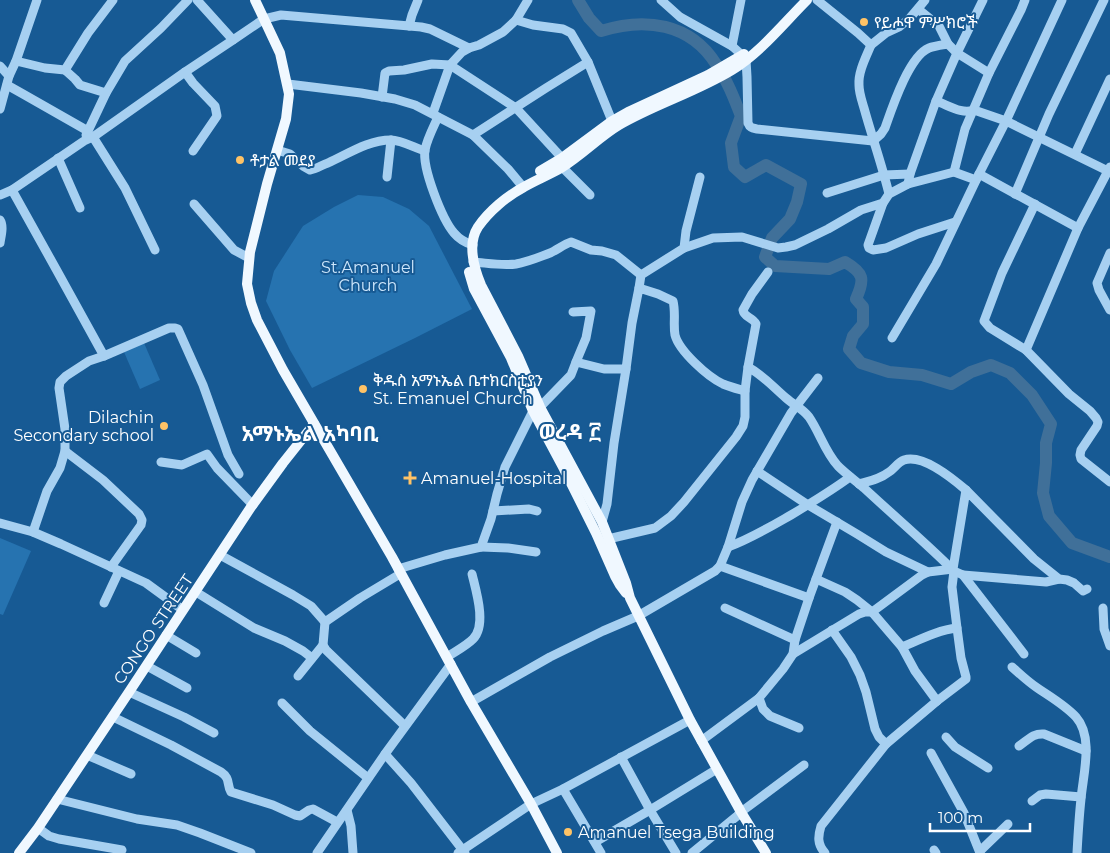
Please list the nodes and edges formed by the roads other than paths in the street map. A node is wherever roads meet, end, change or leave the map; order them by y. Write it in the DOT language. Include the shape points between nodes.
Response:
graph roads {
  1 [pos="37,0"];
  2 [pos="113,0"];
  3 [pos="188,0"];
  4 [pos="197,0"];
  5 [pos="418,0"];
  6 [pos="528,0"];
  7 [pos="662,0"];
  8 [pos="741,0"];
  9 [pos="798,0"];
  10 [pos="807,0"];
  11 [pos="817,0"];
  12 [pos="925,0"];
  13 [pos="983,0"];
  14 [pos="1024,0"];
  15 [pos="1062,0"];
  16 [pos="1104,0"];
  17 [pos="260,2"];
  18 [pos="918,9"];
  19 [pos="264,18"];
  20 [pos="516,20"];
  21 [pos="409,26"];
  22 [pos="233,40"];
  23 [pos="948,44"];
  24 [pos="871,45"];
  25 [pos="732,46"];
  26 [pos="469,48"];
  27 [pos="957,53"];
  28 [pos="744,58"];
  29 [pos="16,61"];
  30 [pos="588,62"];
  31 [pos="450,65"];
  32 [pos="0,66"];
  33 [pos="65,70"];
  34 [pos="185,72"];
  35 [pos="989,73"];
  36 [pos="710,78"];
  37 [pos="1110,79"];
  38 [pos="8,81"];
  39 [pos="288,84"];
  40 [pos="106,93"];
  41 [pos="382,98"];
  42 [pos="936,101"];
  43 [pos="516,108"];
  44 [pos="0,109"];
  45 [pos="974,110"];
  46 [pos="435,115"];
  47 [pos="612,121"];
  48 [pos="1006,121"];
  49 [pos="90,134"];
  50 [pos="473,135"];
  51 [pos="1039,137"];
  52 [pos="391,140"];
  53 [pos="873,141"];
  54 [pos="276,150"];
  55 [pos="193,151"];
  56 [pos="425,151"];
  57 [pos="1075,154"];
  58 [pos="58,158"];
  59 [pos="562,163"];
  60 [pos="1109,170"];
  61 [pos="954,172"];
  62 [pos="910,174"];
  63 [pos="884,175"];
  64 [pos="387,177"];
  65 [pos="700,177"];
  66 [pos="977,177"];
  67 [pos="908,184"];
  68 [pos="521,185"];
  69 [pos="12,190"];
  70 [pos="827,193"];
  71 [pos="889,194"];
  72 [pos="1015,194"];
  73 [pos="0,195"];
  74 [pos="590,195"];
  75 [pos="883,203"];
  76 [pos="194,204"];
  77 [pos="1035,204"];
  78 [pos="80,208"];
  79 [pos="0,220"];
  80 [pos="955,222"];
  81 [pos="1078,228"];
  82 [pos="0,243"];
  83 [pos="470,244"];
  84 [pos="684,248"];
  85 [pos="155,250"];
  86 [pos="1110,253"];
  87 [pos="249,258"];
  88 [pos="473,262"];
  89 [pos="768,272"];
  90 [pos="641,274"];
  91 [pos="639,288"];
  92 [pos="1110,310"];
  93 [pos="573,312"];
  94 [pos="892,338"];
  95 [pos="1026,350"];
  96 [pos="104,356"];
  97 [pos="576,362"];
  98 [pos="748,367"];
  99 [pos="626,369"];
  100 [pos="818,378"];
  101 [pos="745,391"];
  102 [pos="798,405"];
  103 [pos="537,409"];
  104 [pos="314,424"];
  105 [pos="65,451"];
  106 [pos="161,462"];
  107 [pos="757,470"];
  108 [pos="239,474"];
  109 [pos="850,477"];
  110 [pos="1110,482"];
  111 [pos="859,484"];
  112 [pos="966,490"];
  113 [pos="253,505"];
  114 [pos="808,505"];
  115 [pos="493,511"];
  116 [pos="537,511"];
  117 [pos="602,522"];
  118 [pos="837,522"];
  119 [pos="0,524"];
  120 [pos="33,532"];
  121 [pos="608,539"];
  122 [pos="481,547"];
  123 [pos="728,547"];
  124 [pos="536,552"];
  125 [pos="220,555"];
  126 [pos="720,566"];
  127 [pos="115,569"];
  128 [pos="954,570"];
  129 [pos="399,571"];
  130 [pos="928,572"];
  131 [pos="472,574"];
  132 [pos="964,575"];
  133 [pos="1059,579"];
  134 [pos="816,580"];
  135 [pos="620,585"];
  136 [pos="1087,589"];
  137 [pos="196,592"];
  138 [pos="630,598"];
  139 [pos="809,598"];
  140 [pos="104,603"];
  141 [pos="725,608"];
  142 [pos="1103,608"];
  143 [pos="183,610"];
  144 [pos="872,612"];
  145 [pos="637,617"];
  146 [pos="325,622"];
  147 [pos="957,628"];
  148 [pos="832,630"];
  149 [pos="166,635"];
  150 [pos="795,640"];
  151 [pos="323,645"];
  152 [pos="1110,646"];
  153 [pos="902,647"];
  154 [pos="196,653"];
  155 [pos="793,654"];
  156 [pos="1024,654"];
  157 [pos="312,658"];
  158 [pos="449,660"];
  159 [pos="147,666"];
  160 [pos="1012,667"];
  161 [pos="298,676"];
  162 [pos="188,688"];
  163 [pos="129,692"];
  164 [pos="759,698"];
  165 [pos="937,701"];
  166 [pos="471,702"];
  167 [pos="282,703"];
  168 [pos="113,717"];
  169 [pos="688,721"];
  170 [pos="405,726"];
  171 [pos="799,728"];
  172 [pos="214,733"];
  173 [pos="946,737"];
  174 [pos="701,740"];
  175 [pos="886,744"];
  176 [pos="1019,746"];
  177 [pos="1086,751"];
  178 [pos="930,753"];
  179 [pos="385,754"];
  180 [pos="87,755"];
  181 [pos="621,757"];
  182 [pos="804,765"];
  183 [pos="988,768"];
  184 [pos="715,770"];
  185 [pos="131,774"];
  186 [pos="368,778"];
  187 [pos="563,789"];
  188 [pos="1081,797"];
  189 [pos="57,799"];
  190 [pos="1032,801"];
  191 [pos="531,804"];
  192 [pos="347,810"];
  193 [pos="650,810"];
  194 [pos="739,814"];
  195 [pos="338,822"];
  196 [pos="1008,824"];
  197 [pos="38,828"];
  198 [pos="595,842"];
  199 [pos="122,850"];
  200 [pos="462,852"];
  201 [pos="980,852"];
  202 [pos="19,853"];
  203 [pos="251,853"];
  204 [pos="317,853"];
  205 [pos="353,853"];
  206 [pos="557,853"];
  207 [pos="601,853"];
  208 [pos="676,853"];
  209 [pos="692,853"];
  210 [pos="760,853"];
  211 [pos="766,853"];
  212 [pos="824,853"];
  213 [pos="1077,853"];
  1 -- 29 [label="street"];
  2 -- 33 [label="street"];
  3 -- 40 [label="street" via="125,62"];
  4 -- 22 [label="street"];
  5 -- 21 [label="street"];
  6 -- 20 [label="street"];
  7 -- 25 [label="street" via="680,17"];
  8 -- 25 [label="street"];
  9 -- 28 [label="main road"];
  10 -- 28 [label="main road" via="766,43"];
  11 -- 24 [label="street"];
  12 -- 18 [label="street"];
  13 -- 27 [label="street"];
  14 -- 35 [label="street"];
  15 -- 48 [label="street"];
  16 -- 51 [label="street"];
  17 -- 19 [label="main road"];
  18 -- 23 [label="street" via="939,26"];
  18 -- 24 [label="street" via="899,27 886,32"];
  19 -- 21 [label="street" via="281,15"];
  19 -- 22 [label="street"];
  19 -- 39 [label="main road" via="280,53"];
  20 -- 26 [label="street" via="493,38"];
  20 -- 30 [label="street" via="571,33"];
  21 -- 26 [label="street" via="430,29"];
  22 -- 34 [label="street"];
  23 -- 27 [label="street"];
  23 -- 53 [label="street" via="929,48 913,63 885,128"];
  24 -- 53 [label="street" via="858,86"];
  25 -- 28 [label="street"];
  26 -- 31 [label="street"];
  27 -- 35 [label="street"];
  27 -- 42 [label="street"];
  28 -- 36 [label="main road"];
  28 -- 53 [label="street" via="748,77 748,123 752,128"];
  29 -- 33 [label="street"];
  29 -- 38 [label="street"];
  30 -- 43 [label="street"];
  30 -- 47 [label="street"];
  31 -- 41 [label="street" via="432,64 389,71 384,76"];
  31 -- 43 [label="street"];
  31 -- 46 [label="street"];
  32 -- 38 [label="street"];
  33 -- 40 [label="street" via="80,85"];
  34 -- 49 [label="street"];
  34 -- 55 [label="street" via="215,106 217,116"];
  35 -- 45 [label="street"];
  36 -- 47 [label="main road"];
  36 -- 59 [label="main road" via="618,126"];
  37 -- 57 [label="street"];
  38 -- 44 [label="street"];
  38 -- 49 [label="street" via="23,94"];
  39 -- 41 [label="street"];
  39 -- 54 [label="main road" via="286,120"];
  40 -- 49 [label="street"];
  41 -- 46 [label="street" via="415,105"];
  42 -- 45 [label="street" via="963,111"];
  42 -- 62 [label="street"];
  43 -- 50 [label="street"];
  43 -- 59 [label="street"];
  45 -- 48 [label="street"];
  45 -- 61 [label="street" via="965,129"];
  46 -- 50 [label="street"];
  46 -- 56 [label="street"];
  47 -- 59 [label="main road"];
  48 -- 51 [label="street"];
  48 -- 66 [label="street"];
  49 -- 58 [label="street"];
  49 -- 85 [label="street" via="125,188"];
  50 -- 68 [label="street"];
  51 -- 57 [label="street"];
  51 -- 72 [label="street"];
  52 -- 54 [label="street" via="359,148 310,170 290,154"];
  52 -- 56 [label="street"];
  52 -- 64 [label="street"];
  53 -- 63 [label="street"];
  54 -- 87 [label="main road"];
  56 -- 83 [label="street" via="427,172 444,218 453,233"];
  57 -- 60 [label="street"];
  58 -- 69 [label="street"];
  58 -- 78 [label="street"];
  59 -- 68 [label="main road"];
  59 -- 74 [label="street"];
  60 -- 81 [label="street"];
  61 -- 66 [label="street"];
  61 -- 67 [label="street"];
  62 -- 63 [label="street"];
  62 -- 67 [label="street"];
  63 -- 70 [label="street"];
  63 -- 71 [label="street"];
  65 -- 84 [label="street"];
  66 -- 72 [label="street"];
  66 -- 80 [label="street"];
  67 -- 71 [label="street"];
  68 -- 83 [label="main road" via="484,220"];
  69 -- 73 [label="street"];
  69 -- 96 [label="street"];
  71 -- 75 [label="street"];
  72 -- 77 [label="street"];
  75 -- 80 [label="street" via="868,245 873,250"];
  75 -- 84 [label="street" via="860,210 794,245 778,248 733,237 713,238"];
  76 -- 87 [label="street" via="234,250"];
  77 -- 81 [label="street"];
  77 -- 95 [label="street" via="1002,273 984,321"];
  79 -- 82 [label="street"];
  80 -- 94 [label="street" via="925,285"];
  81 -- 95 [label="street"];
  83 -- 88 [label="main road"];
  83 -- 103 [label="main road" via="466,258 474,289"];
  84 -- 90 [label="street"];
  86 -- 92 [label="street" via="1097,283"];
  87 -- 104 [label="main road" via="247,284 257,320"];
  88 -- 90 [label="street" via="517,264 571,242 616,255"];
  88 -- 103 [label="main road" via="481,285 518,356"];
  89 -- 98 [label="street" via="743,310 756,324"];
  90 -- 91 [label="street"];
  91 -- 99 [label="street"];
  91 -- 101 [label="street" via="673,301 676,339 690,358 715,380"];
  93 -- 97 [label="street" via="591,311 586,338"];
  95 -- 110 [label="street" via="1096,418 1097,426 1080,455"];
  96 -- 105 [label="street" via="89,361 60,382"];
  96 -- 108 [label="street" via="170,328 178,330 203,385 228,455"];
  97 -- 99 [label="street" via="604,369"];
  97 -- 103 [label="street" via="571,375"];
  98 -- 101 [label="street"];
  98 -- 102 [label="street"];
  99 -- 117 [label="street"];
  100 -- 102 [label="street"];
  101 -- 121 [label="street" via="743,426 684,502 655,528"];
  102 -- 107 [label="street"];
  102 -- 109 [label="street" via="812,421 831,457"];
  103 -- 115 [label="street" via="506,467"];
  103 -- 117 [label="main road"];
  103 -- 135 [label="main road"];
  104 -- 113 [label="main road, CONGO STREET"];
  104 -- 129 [label="main road"];
  105 -- 120 [label="street"];
  105 -- 127 [label="street" via="103,480 142,520"];
  106 -- 113 [label="street" via="182,465 207,454 216,468"];
  107 -- 114 [label="street"];
  107 -- 123 [label="street" via="742,502"];
  109 -- 111 [label="street"];
  109 -- 114 [label="street"];
  111 -- 112 [label="street" via="880,478 903,460 913,460 922,461 946,474"];
  111 -- 128 [label="street"];
  112 -- 128 [label="street"];
  112 -- 133 [label="street" via="1034,559"];
  113 -- 125 [label="main road, CONGO STREET"];
  114 -- 118 [label="street"];
  114 -- 123 [label="street" via="764,531"];
  115 -- 116 [label="street"];
  115 -- 122 [label="street"];
  117 -- 121 [label="main road"];
  118 -- 130 [label="street" via="886,552"];
  118 -- 134 [label="street"];
  119 -- 120 [label="street"];
  120 -- 127 [label="street"];
  121 -- 138 [label="main road"];
  122 -- 124 [label="street"];
  122 -- 129 [label="street"];
  123 -- 126 [label="street"];
  125 -- 137 [label="main road, CONGO STREET"];
  125 -- 146 [label="street" via="311,606"];
  126 -- 139 [label="street"];
  126 -- 145 [label="street" via="716,572"];
  127 -- 140 [label="street"];
  127 -- 143 [label="street" via="146,583"];
  128 -- 130 [label="street"];
  128 -- 132 [label="street"];
  128 -- 147 [label="street" via="952,587"];
  129 -- 146 [label="street"];
  129 -- 158 [label="main road"];
  130 -- 144 [label="street"];
  131 -- 158 [label="street" via="480,620 478,632"];
  132 -- 133 [label="street" via="1046,582"];
  132 -- 156 [label="street"];
  133 -- 136 [label="street" via="1074,582 1083,591"];
  134 -- 139 [label="street"];
  134 -- 144 [label="street" via="846,592"];
  135 -- 138 [label="main road"];
  135 -- 145 [label="main road"];
  137 -- 143 [label="main road, CONGO STREET"];
  137 -- 157 [label="street" via="254,628 285,641"];
  138 -- 145 [label="main road"];
  139 -- 150 [label="street"];
  141 -- 150 [label="street"];
  142 -- 152 [label="street" via="1104,629"];
  143 -- 149 [label="main road, CONGO STREET"];
  144 -- 148 [label="street" via="859,614"];
  144 -- 153 [label="street"];
  145 -- 166 [label="street" via="550,657"];
  145 -- 169 [label="main road"];
  146 -- 151 [label="street"];
  147 -- 153 [label="street"];
  147 -- 165 [label="street" via="966,679"];
  148 -- 155 [label="street"];
  148 -- 175 [label="street" via="858,670 875,729"];
  149 -- 154 [label="street"];
  149 -- 159 [label="main road, CONGO STREET"];
  150 -- 155 [label="street"];
  151 -- 157 [label="street"];
  151 -- 170 [label="street"];
  153 -- 165 [label="street"];
  155 -- 164 [label="street"];
  157 -- 161 [label="street"];
  158 -- 166 [label="main road"];
  158 -- 170 [label="street"];
  159 -- 162 [label="street"];
  159 -- 163 [label="main road, CONGO STREET"];
  160 -- 177 [label="street" via="1075,716 1084,733"];
  163 -- 168 [label="main road, CONGO STREET"];
  163 -- 172 [label="street"];
  164 -- 171 [label="street" via="770,716"];
  164 -- 174 [label="street"];
  165 -- 175 [label="street"];
  166 -- 191 [label="main road"];
  167 -- 186 [label="street" via="310,731"];
  168 -- 180 [label="main road, CONGO STREET"];
  168 -- 195 [label="street" via="226,775 231,792 295,815 314,809"];
  169 -- 174 [label="main road"];
  169 -- 181 [label="street"];
  169 -- 184 [label="main road"];
  170 -- 179 [label="street"];
  173 -- 183 [label="street" via="955,747"];
  174 -- 184 [label="main road"];
  175 -- 212 [label="street" via="821,826 818,839"];
  176 -- 177 [label="street" via="1038,733"];
  177 -- 188 [label="street"];
  178 -- 201 [label="street" via="964,813"];
  179 -- 186 [label="street"];
  179 -- 200 [label="street" via="411,783"];
  180 -- 185 [label="street"];
  180 -- 189 [label="main road, CONGO STREET"];
  181 -- 187 [label="street"];
  181 -- 193 [label="street"];
  182 -- 194 [label="street"];
  184 -- 193 [label="street"];
  184 -- 194 [label="main road"];
  186 -- 192 [label="street"];
  187 -- 191 [label="street"];
  187 -- 198 [label="street"];
  188 -- 190 [label="street" via="1046,794"];
  188 -- 213 [label="street"];
  189 -- 197 [label="main road, CONGO STREET"];
  189 -- 203 [label="street" via="137,819 177,825"];
  191 -- 200 [label="street"];
  191 -- 206 [label="main road"];
  192 -- 195 [label="street"];
  192 -- 205 [label="street"];
  193 -- 198 [label="street"];
  193 -- 208 [label="street"];
  194 -- 209 [label="street"];
  194 -- 210 [label="main road"];
  194 -- 211 [label="main road"];
  195 -- 204 [label="street"];
  196 -- 201 [label="street"];
  197 -- 199 [label="street" via="59,839"];
  197 -- 202 [label="main road, CONGO STREET"];
  198 -- 207 [label="street"];
}
